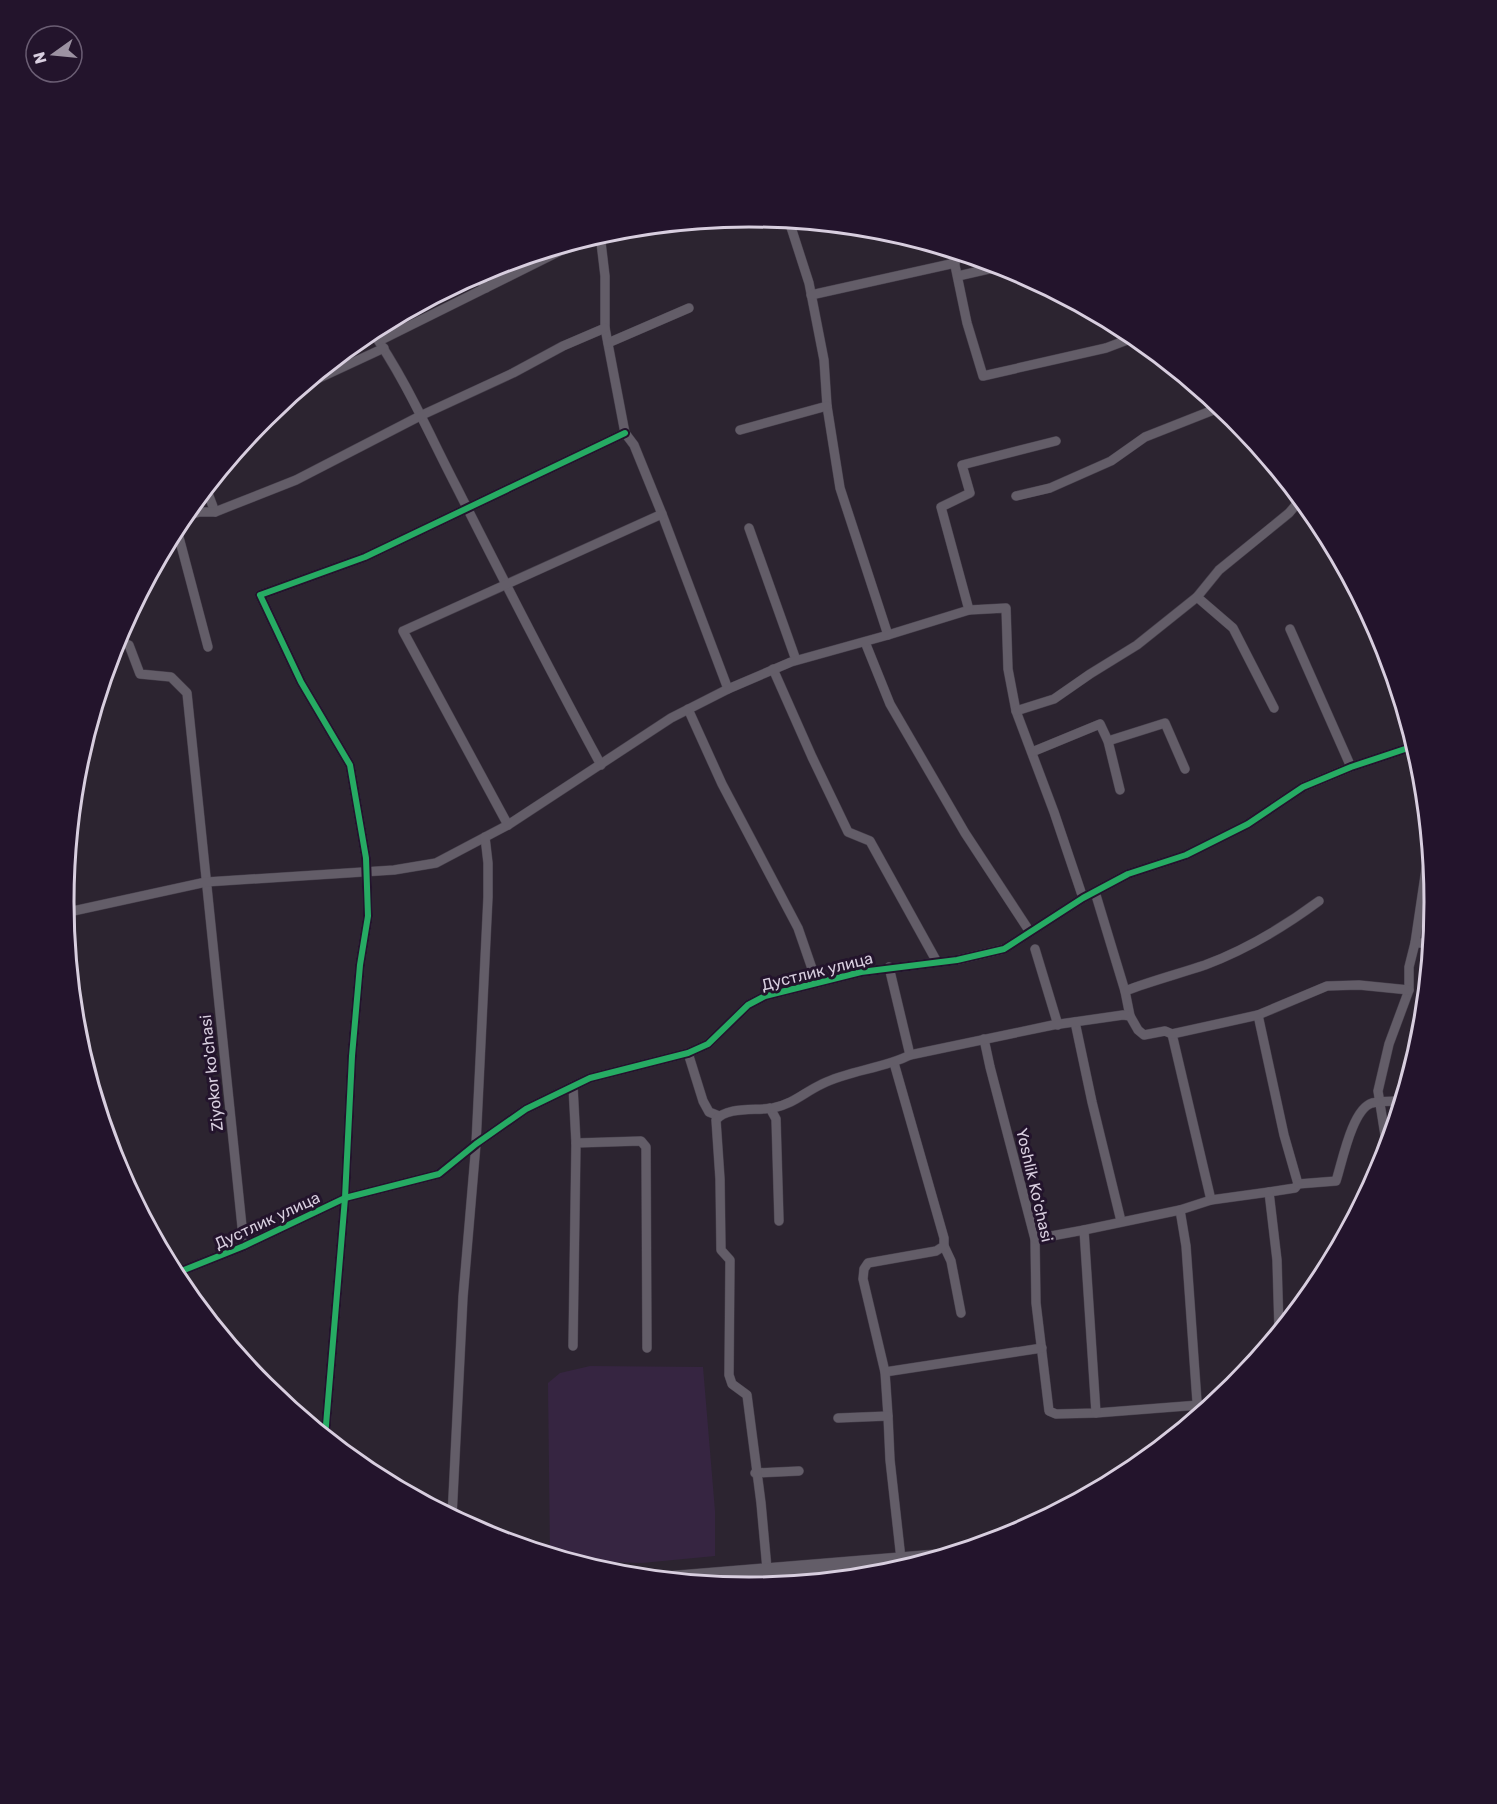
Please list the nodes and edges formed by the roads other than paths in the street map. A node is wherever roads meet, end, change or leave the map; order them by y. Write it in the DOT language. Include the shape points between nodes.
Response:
graph roads {
  1 [pos="791,228"];
  2 [pos="601,244"];
  3 [pos="542,260"];
  4 [pos="955,262"];
  5 [pos="985,270"];
  6 [pos="958,276"];
  7 [pos="482,282"];
  8 [pos="486,288"];
  9 [pos="811,295"];
  10 [pos="689,309"];
  11 [pos="605,328"];
  12 [pos="377,338"];
  13 [pos="1124,341"];
  14 [pos="608,343"];
  15 [pos="382,344"];
  16 [pos="334,369"];
  17 [pos="827,406"];
  18 [pos="1211,411"];
  19 [pos="420,416"];
  20 [pos="740,430"];
  21 [pos="625,433"];
  22 [pos="1056,441"];
  23 [pos="209,496"];
  24 [pos="1016,496"];
  25 [pos="1295,506"];
  26 [pos="467,508"];
  27 [pos="198,512"];
  28 [pos="215,512"];
  29 [pos="662,514"];
  30 [pos="749,528"];
  31 [pos="179,539"];
  32 [pos="504,584"];
  33 [pos="1197,597"];
  34 [pos="969,610"];
  35 [pos="1290,629"];
  36 [pos="888,635"];
  37 [pos="865,642"];
  38 [pos="125,644"];
  39 [pos="208,647"];
  40 [pos="796,660"];
  41 [pos="773,669"];
  42 [pos="728,689"];
  43 [pos="1274,708"];
  44 [pos="688,709"];
  45 [pos="1016,711"];
  46 [pos="1108,741"];
  47 [pos="1406,749"];
  48 [pos="1032,752"];
  49 [pos="601,765"];
  50 [pos="1352,766"];
  51 [pos="1185,769"];
  52 [pos="1120,790"];
  53 [pos="508,825"];
  54 [pos="485,837"];
  55 [pos="367,871"];
  56 [pos="206,882"];
  57 [pos="1423,887"];
  58 [pos="1095,892"];
  59 [pos="1083,898"];
  60 [pos="1319,902"];
  61 [pos="74,911"];
  62 [pos="1030,932"];
  63 [pos="1415,943"];
  64 [pos="1422,943"];
  65 [pos="1035,950"];
  66 [pos="937,962"];
  67 [pos="889,968"];
  68 [pos="817,983"];
  69 [pos="1409,990"];
  70 [pos="1125,991"];
  71 [pos="1258,1015"];
  72 [pos="1130,1016"];
  73 [pos="1076,1022"];
  74 [pos="1058,1025"];
  75 [pos="1172,1034"];
  76 [pos="984,1039"];
  77 [pos="688,1053"];
  78 [pos="909,1055"];
  79 [pos="894,1063"];
  80 [pos="573,1086"];
  81 [pos="1393,1102"];
  82 [pos="1379,1103"];
  83 [pos="770,1108"];
  84 [pos="719,1116"];
  85 [pos="1384,1130"];
  86 [pos="576,1143"];
  87 [pos="476,1144"];
  88 [pos="1298,1184"];
  89 [pos="1269,1192"];
  90 [pos="345,1198"];
  91 [pos="1211,1200"];
  92 [pos="1180,1209"];
  93 [pos="779,1221"];
  94 [pos="1120,1221"];
  95 [pos="1084,1230"];
  96 [pos="1035,1239"];
  97 [pos="244,1246"];
  98 [pos="944,1246"];
  99 [pos="183,1270"];
  100 [pos="961,1313"];
  101 [pos="1279,1319"];
  102 [pos="573,1346"];
  103 [pos="647,1348"];
  104 [pos="1042,1348"];
  105 [pos="885,1372"];
  106 [pos="1197,1406"];
  107 [pos="1191,1411"];
  108 [pos="1096,1413"];
  109 [pos="888,1416"];
  110 [pos="838,1418"];
  111 [pos="326,1428"];
  112 [pos="799,1471"];
  113 [pos="755,1473"];
  114 [pos="452,1508"];
  115 [pos="896,1560"];
  116 [pos="883,1563"];
  117 [pos="823,1565"];
  118 [pos="766,1569"];
  119 [pos="822,1573"];
  120 [pos="737,1577"];
  1 -- 9 [label="street"];
  2 -- 11 [label="street"];
  3 -- 8 [label="street"];
  4 -- 6 [label="street"];
  4 -- 9 [label="street"];
  5 -- 6 [label="street"];
  6 -- 13 [label="street" via="983,376"];
  7 -- 8 [label="street"];
  8 -- 15 [label="street"];
  9 -- 17 [label="street" via="824,360"];
  10 -- 14 [label="street"];
  11 -- 14 [label="street"];
  11 -- 19 [label="street"];
  12 -- 15 [label="street"];
  14 -- 21 [label="street"];
  15 -- 16 [label="street"];
  15 -- 19 [label="street"];
  17 -- 20 [label="street"];
  17 -- 36 [label="street" via="840,488"];
  18 -- 24 [label="street" via="1145,437 1111,461 1050,488"];
  19 -- 26 [label="street"];
  19 -- 28 [label="street" via="297,480"];
  21 -- 26 [label="street"];
  21 -- 29 [label="street" via="634,445"];
  22 -- 34 [label="street" via="962,465 970,493 941,507"];
  23 -- 28 [label="street"];
  25 -- 33 [label="street" via="1219,570"];
  26 -- 32 [label="street"];
  26 -- 55 [label="street" via="365,557 260,594 301,682 350,765"];
  27 -- 28 [label="street"];
  29 -- 32 [label="street"];
  29 -- 42 [label="street"];
  30 -- 40 [label="street"];
  31 -- 39 [label="street"];
  32 -- 49 [label="street"];
  32 -- 53 [label="street" via="403,631"];
  33 -- 43 [label="street" via="1233,628"];
  33 -- 45 [label="street" via="1137,645 1054,699"];
  34 -- 36 [label="street"];
  34 -- 45 [label="street" via="1006,609 1008,669"];
  35 -- 50 [label="street"];
  36 -- 37 [label="street"];
  37 -- 40 [label="street"];
  37 -- 62 [label="street" via="895,714 965,833"];
  38 -- 56 [label="street, Ziyokor ko'chasi" via="129,645 140,674 171,677 187,693"];
  40 -- 41 [label="street"];
  41 -- 42 [label="street"];
  41 -- 66 [label="street" via="848,832 870,841"];
  42 -- 44 [label="street"];
  44 -- 49 [label="street"];
  44 -- 68 [label="street" via="736,812 798,928"];
  45 -- 48 [label="street"];
  46 -- 48 [label="street" via="1100,724"];
  46 -- 51 [label="street" via="1165,723"];
  46 -- 52 [label="street"];
  47 -- 50 [label="street, Дустлик улица"];
  48 -- 59 [label="street"];
  49 -- 53 [label="street"];
  50 -- 58 [label="street, Дустлик улица" via="1303,788 1248,824 1186,855 1128,874"];
  53 -- 54 [label="street"];
  54 -- 55 [label="street" via="436,863"];
  54 -- 87 [label="street" via="488,897"];
  55 -- 56 [label="street"];
  55 -- 90 [label="street" via="368,916 358,988"];
  56 -- 61 [label="street"];
  56 -- 97 [label="street, Ziyokor ko'chasi"];
  57 -- 63 [label="street"];
  58 -- 59 [label="street, Дустлик улица"];
  58 -- 70 [label="street"];
  59 -- 62 [label="street, Дустлик улица"];
  60 -- 70 [label="street" via="1245,947"];
  62 -- 66 [label="street, Дустлик улица" via="1004,949"];
  63 -- 64 [label="street"];
  63 -- 69 [label="street"];
  65 -- 74 [label="street"];
  66 -- 67 [label="street, Дустлик улица"];
  67 -- 68 [label="street, Дустлик улица"];
  67 -- 78 [label="street"];
  68 -- 77 [label="street, Дустлик улица" via="765,996 748,1005 708,1044"];
  69 -- 71 [label="street" via="1327,986"];
  69 -- 82 [label="street" via="1389,1044"];
  70 -- 72 [label="street"];
  71 -- 75 [label="street"];
  71 -- 88 [label="street"];
  72 -- 73 [label="street"];
  72 -- 75 [label="street" via="1144,1035 1165,1031"];
  73 -- 74 [label="street"];
  73 -- 94 [label="street"];
  74 -- 76 [label="street"];
  75 -- 91 [label="street"];
  76 -- 78 [label="street"];
  76 -- 96 [label="street, Yoshlik Ko'chasi"];
  77 -- 80 [label="street, Дустлик улица" via="590,1078"];
  77 -- 84 [label="street" via="703,1101 709,1112"];
  78 -- 79 [label="street"];
  79 -- 83 [label="street" via="821,1084 793,1102"];
  79 -- 98 [label="street"];
  80 -- 86 [label="street"];
  80 -- 87 [label="street, Дустлик улица" via="526,1109"];
  81 -- 82 [label="street"];
  82 -- 85 [label="street"];
  82 -- 88 [label="street" via="1369,1105 1356,1121 1335,1181"];
  83 -- 84 [label="street"];
  83 -- 93 [label="street" via="776,1119"];
  84 -- 113 [label="street" via="716,1120 722,1250 730,1260 731,1279 729,1375 732,1384 747,1395"];
  86 -- 102 [label="street"];
  86 -- 103 [label="street" via="641,1141 646,1147"];
  87 -- 90 [label="street, Дустлик улица" via="439,1174"];
  87 -- 114 [label="street" via="463,1297"];
  88 -- 89 [label="street" via="1295,1188"];
  89 -- 91 [label="street"];
  89 -- 101 [label="street"];
  90 -- 97 [label="street, Дустлик улица"];
  90 -- 111 [label="street"];
  91 -- 92 [label="street"];
  92 -- 94 [label="street"];
  92 -- 106 [label="street"];
  94 -- 95 [label="street"];
  95 -- 96 [label="street"];
  95 -- 108 [label="street"];
  96 -- 104 [label="street, Yoshlik Ko'chasi" via="1036,1303"];
  97 -- 99 [label="street, Дустлик улица"];
  98 -- 100 [label="street"];
  98 -- 105 [label="street" via="936,1251 868,1263 864,1269"];
  104 -- 105 [label="street"];
  104 -- 108 [label="street, Yoshlik Ko'chasi" via="1049,1411"];
  105 -- 109 [label="street"];
  107 -- 108 [label="street"];
  109 -- 110 [label="street"];
  109 -- 115 [label="street"];
  112 -- 113 [label="street"];
  113 -- 118 [label="street"];
  116 -- 117 [label="street"];
  117 -- 118 [label="street"];
  117 -- 119 [label="street"];
  118 -- 120 [label="street"];
}
